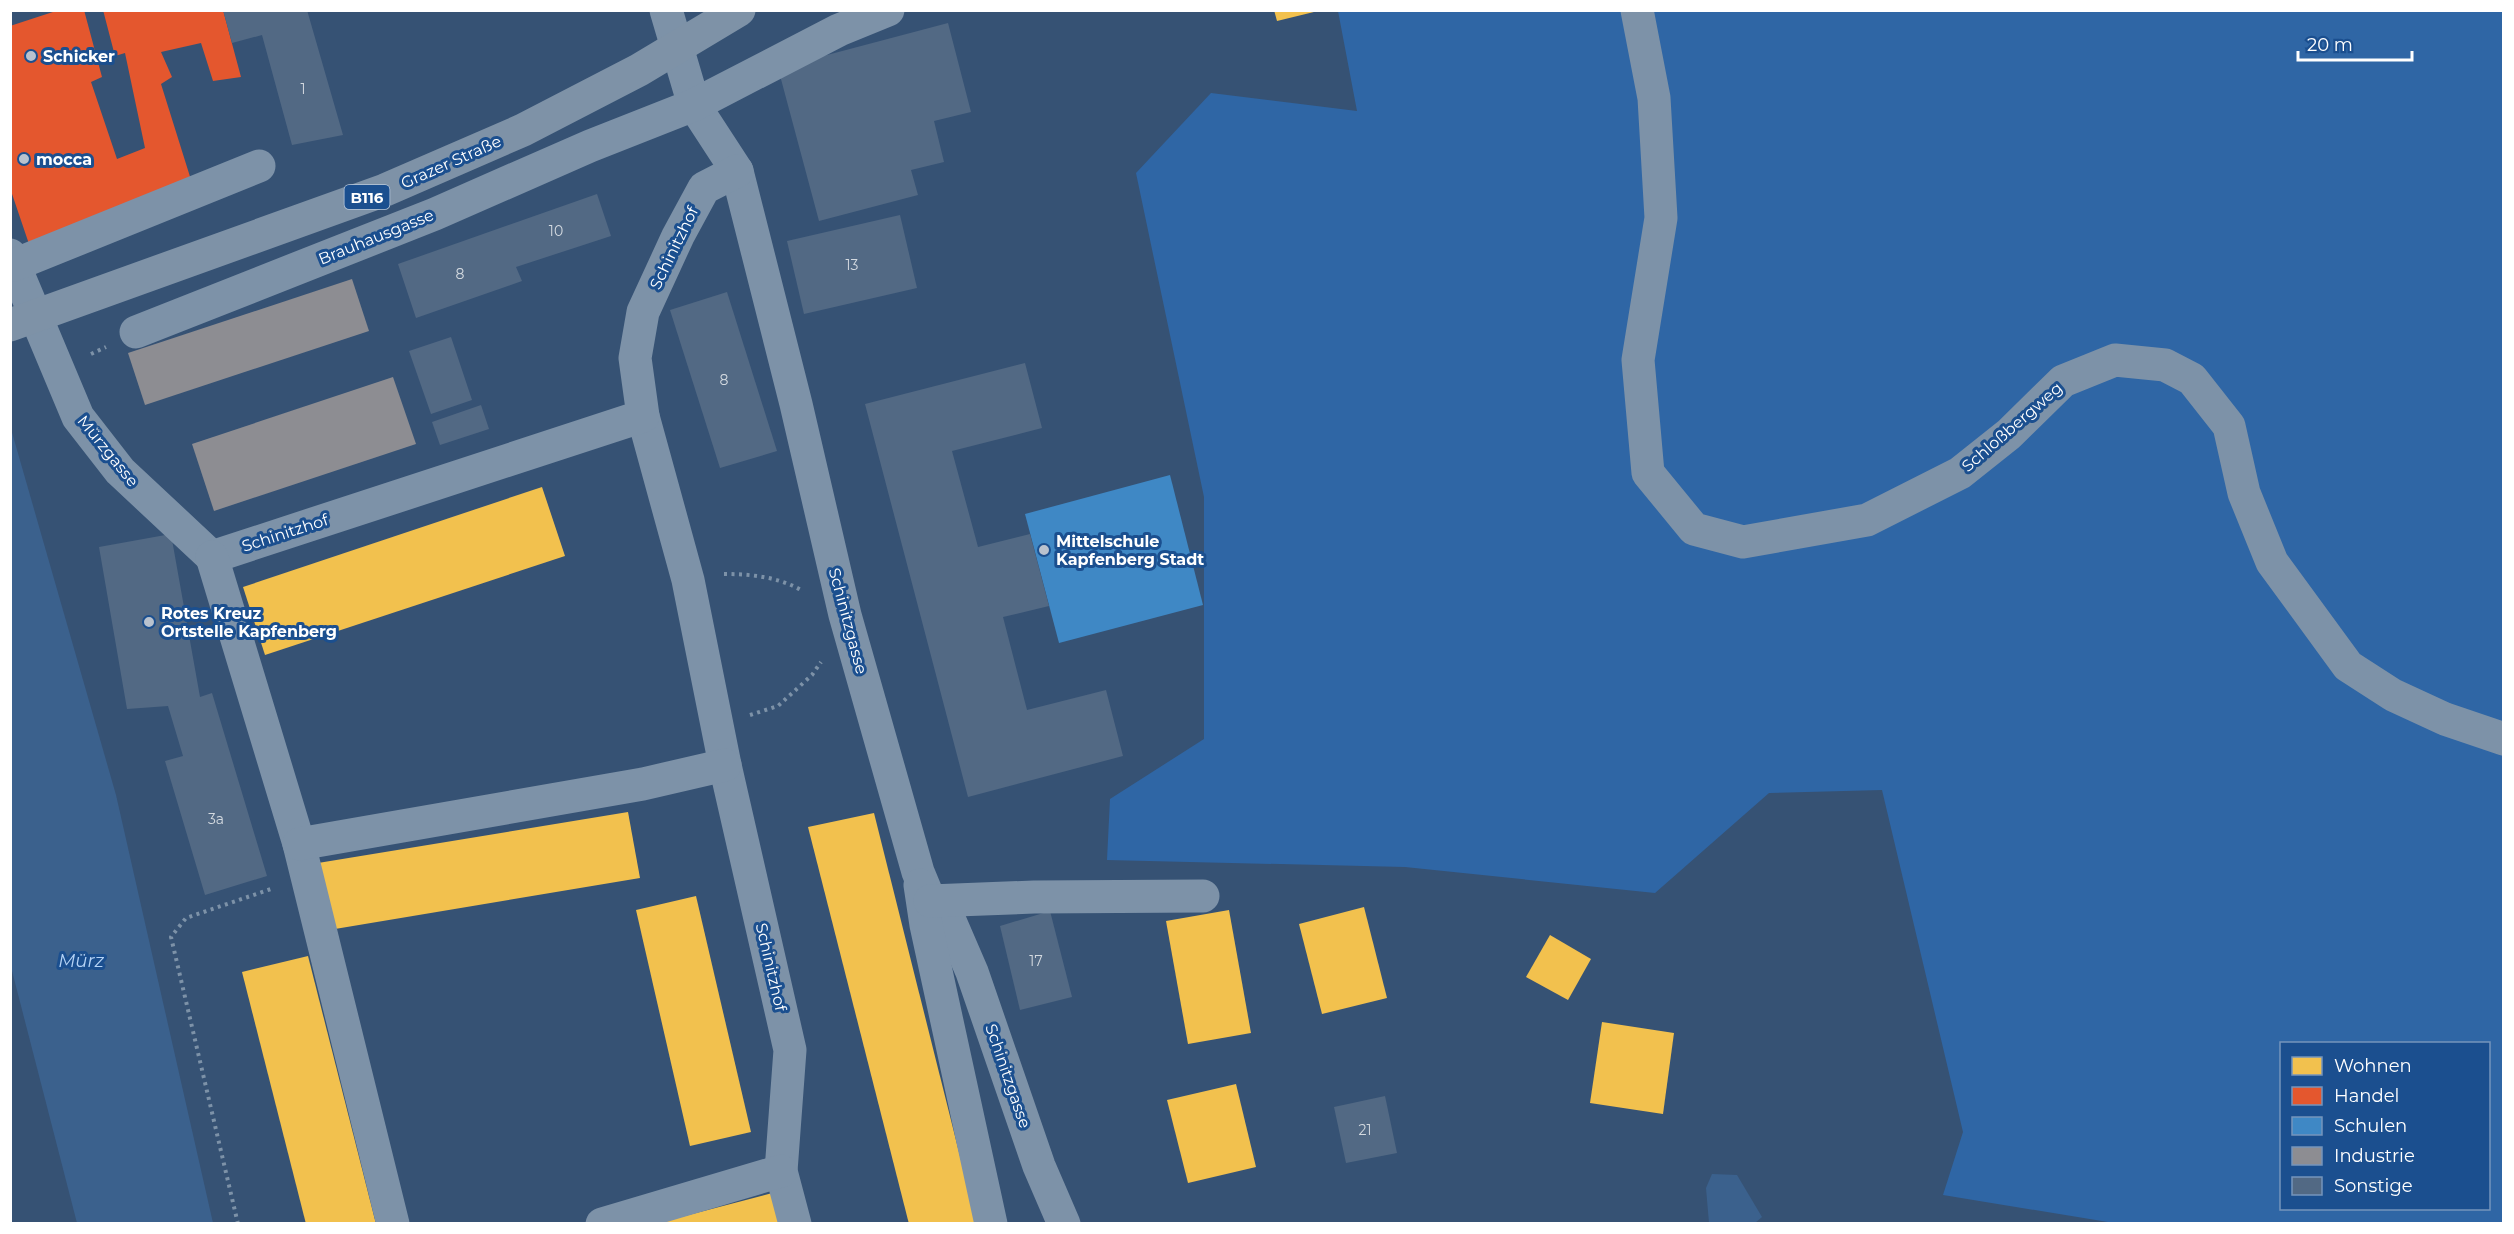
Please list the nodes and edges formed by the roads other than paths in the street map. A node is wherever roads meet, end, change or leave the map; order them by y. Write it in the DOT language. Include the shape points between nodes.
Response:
graph roads {
  1 [pos="666,10"];
  2 [pos="739,10"];
  3 [pos="888,10"];
  4 [pos="1637,10"];
  5 [pos="694,105"];
  6 [pos="259,166"];
  7 [pos="737,171"];
  8 [pos="12,260"];
  9 [pos="10,325"];
  10 [pos="136,332"];
  11 [pos="644,416"];
  12 [pos="212,557"];
  13 [pos="2504,739"];
  14 [pos="725,765"];
  15 [pos="299,844"];
  16 [pos="924,886"];
  17 [pos="1203,896"];
  18 [pos="781,1171"];
  19 [pos="1065,1223"];
  20 [pos="393,1224"];
  21 [pos="602,1224"];
  22 [pos="795,1224"];
  23 [pos="991,1224"];
  1 -- 5 [label="street, Schinitzgasse"];
  2 -- 9 [label="highway, Grazer Straße / B116" via="639,70 523,130 385,190"];
  3 -- 5 [label="street, Brauhausgasse" via="839,30"];
  4 -- 13 [label="street, Schloßbergweg" via="1654,98 1661,218 1638,360 1648,474 1694,530 1743,542 1867,520 1960,473 2009,434 2063,381 2115,360 2165,365 2192,379 2229,426 2244,493 2272,562 2348,666 2393,696"];
  5 -- 7 [label="street, Schinitzgasse"];
  5 -- 10 [label="street, Brauhausgasse" via="435,214"];
  6 -- 8 [label="street"];
  7 -- 11 [label="street, Schinitzhof" via="704,189 644,312 635,358"];
  7 -- 16 [label="street, Schinitzgasse" via="845,615"];
  8 -- 12 [label="street, Mürzgasse" via="78,417 120,471"];
  11 -- 12 [label="street, Schinitzhof"];
  11 -- 14 [label="street, Schinitzhof" via="688,580"];
  12 -- 15 [label="street"];
  14 -- 15 [label="street" via="643,784"];
  14 -- 18 [label="street, Schinitzhof" via="790,1050"];
  15 -- 20 [label="street"];
  16 -- 17 [label="street" via="1034,897"];
  16 -- 19 [label="street, Schinitzgasse" via="950,921 972,972 1039,1166"];
  16 -- 23 [label="street" via="926,925"];
  18 -- 21 [label="street"];
  18 -- 22 [label="street, Schinitzhof"];
}
